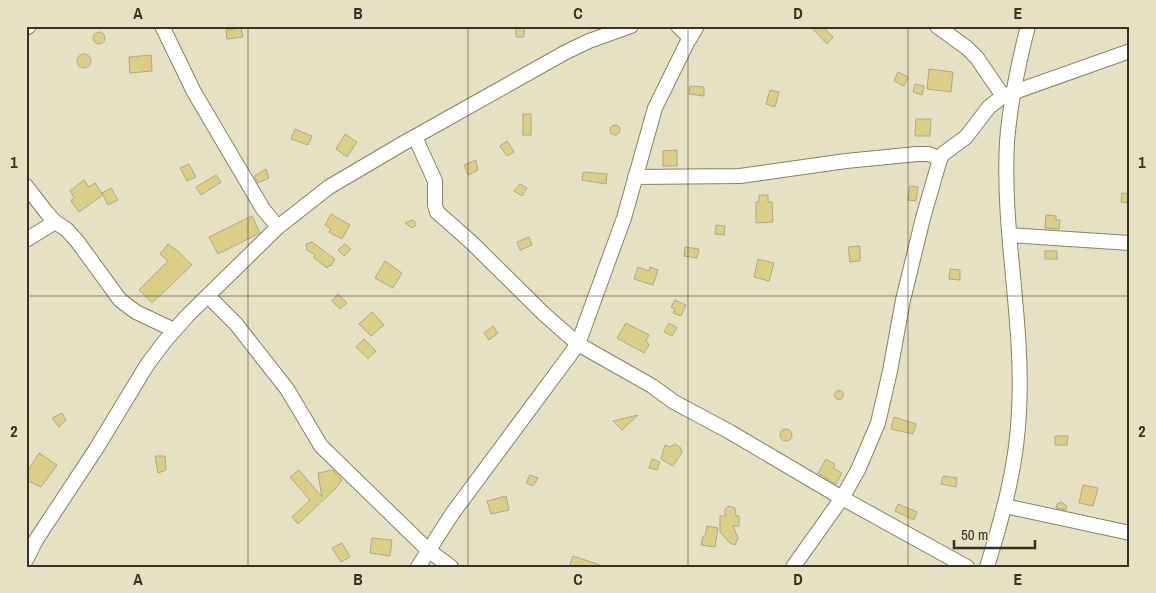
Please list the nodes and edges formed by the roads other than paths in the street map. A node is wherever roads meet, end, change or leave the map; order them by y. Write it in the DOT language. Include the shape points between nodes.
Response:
graph roads {
  1 [pos="162,26"];
  2 [pos="631,26"];
  3 [pos="678,26"];
  4 [pos="697,26"];
  5 [pos="937,26"];
  6 [pos="1028,26"];
  7 [pos="690,38"];
  8 [pos="1130,51"];
  9 [pos="1008,94"];
  10 [pos="415,137"];
  11 [pos="940,159"];
  12 [pos="635,178"];
  13 [pos="26,186"];
  14 [pos="55,222"];
  15 [pos="278,227"];
  16 [pos="1010,235"];
  17 [pos="26,240"];
  18 [pos="1130,243"];
  19 [pos="208,296"];
  20 [pos="174,330"];
  21 [pos="578,344"];
  22 [pos="842,498"];
  23 [pos="1004,506"];
  24 [pos="1130,533"];
  25 [pos="428,550"];
  26 [pos="26,560"];
  27 [pos="418,567"];
  28 [pos="451,567"];
  29 [pos="793,567"];
  30 [pos="967,567"];
  31 [pos="987,567"];
  1 -- 15 [label="street" via="194,92 263,209"];
  2 -- 10 [label="street" via="566,52"];
  3 -- 7 [label="street"];
  4 -- 7 [label="street"];
  5 -- 9 [label="street" via="967,48"];
  6 -- 9 [label="street"];
  7 -- 12 [label="street" via="655,108"];
  8 -- 9 [label="street"];
  9 -- 11 [label="street" via="989,107 966,137"];
  9 -- 16 [label="street" via="1007,200"];
  10 -- 15 [label="street" via="329,187"];
  10 -- 21 [label="street" via="435,181 436,212 472,242"];
  11 -- 12 [label="street" via="929,154 917,154 740,176"];
  11 -- 22 [label="street" via="903,300 878,423"];
  12 -- 21 [label="street" via="624,218"];
  13 -- 14 [label="street"];
  14 -- 17 [label="street"];
  14 -- 20 [label="street" via="66,228 77,241 120,300 136,312"];
  15 -- 19 [label="street"];
  16 -- 18 [label="street"];
  16 -- 23 [label="street" via="1019,347 1019,409 1012,478"];
  19 -- 20 [label="street"];
  19 -- 25 [label="street" via="263,356 321,446"];
  20 -- 26 [label="street" via="147,365"];
  21 -- 22 [label="street"];
  21 -- 25 [label="street"];
  22 -- 29 [label="street"];
  22 -- 30 [label="street"];
  23 -- 24 [label="street"];
  23 -- 31 [label="street"];
  25 -- 27 [label="street"];
  25 -- 28 [label="street"];
}
